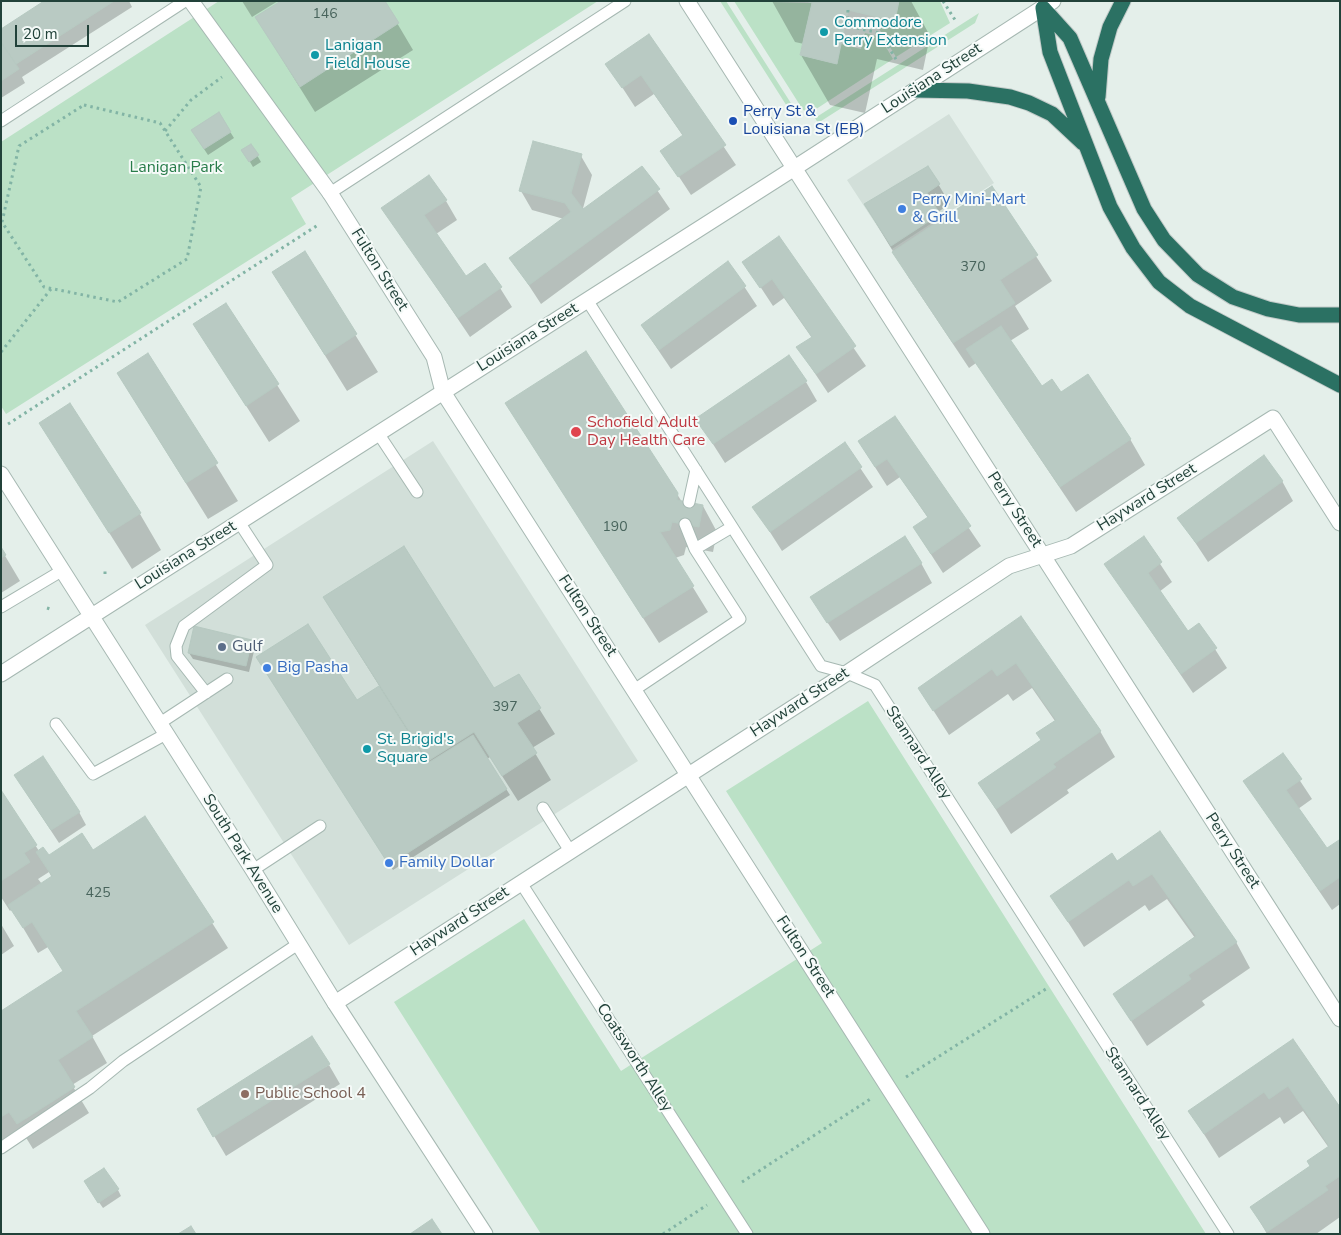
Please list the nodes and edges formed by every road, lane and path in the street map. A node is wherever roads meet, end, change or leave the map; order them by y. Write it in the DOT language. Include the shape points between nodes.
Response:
graph roads {
  1 [pos="185,1"];
  2 [pos="191,1"];
  3 [pos="625,1"];
  4 [pos="687,1"];
  5 [pos="943,1"];
  6 [pos="1123,1"];
  7 [pos="1045,3"];
  8 [pos="848,10"];
  9 [pos="957,23"];
  10 [pos="897,61"];
  11 [pos="205,88"];
  12 [pos="915,90"];
  13 [pos="1098,98"];
  14 [pos="1,121"];
  15 [pos="165,131"];
  16 [pos="1088,147"];
  17 [pos="793,169"];
  18 [pos="330,193"];
  19 [pos="318,225"];
  20 [pos="51,289"];
  21 [pos="587,300"];
  22 [pos="1340,315"];
  23 [pos="1,352"];
  24 [pos="1340,385"];
  25 [pos="443,392"];
  26 [pos="8,424"];
  27 [pos="378,433"];
  28 [pos="696,470"];
  29 [pos="1,474"];
  30 [pos="417,492"];
  31 [pos="689,502"];
  32 [pos="239,522"];
  33 [pos="1340,523"];
  34 [pos="685,524"];
  35 [pos="732,526"];
  36 [pos="695,550"];
  37 [pos="1042,554"];
  38 [pos="63,570"];
  39 [pos="1,607"];
  40 [pos="92,616"];
  41 [pos="847,673"];
  42 [pos="1,674"];
  43 [pos="227,679"];
  44 [pos="634,690"];
  45 [pos="206,693"];
  46 [pos="56,724"];
  47 [pos="163,728"];
  48 [pos="688,775"];
  49 [pos="543,808"];
  50 [pos="320,826"];
  51 [pos="570,851"];
  52 [pos="253,870"];
  53 [pos="522,883"];
  54 [pos="298,944"];
  55 [pos="1052,985"];
  56 [pos="335,1003"];
  57 [pos="1340,1018"];
  58 [pos="898,1082"];
  59 [pos="878,1095"];
  60 [pos="1,1148"];
  61 [pos="742,1182"];
  62 [pos="707,1205"];
  63 [pos="485,1234"];
  64 [pos="663,1234"];
  65 [pos="747,1234"];
  66 [pos="982,1234"];
  67 [pos="1228,1234"];
  1 -- 14 [label="lane"];
  2 -- 18 [label="street, Fulton Street"];
  3 -- 18 [label="lane"];
  4 -- 17 [label="street, Perry Street"];
  5 -- 9 [label="path"];
  6 -- 13 [label="highway" via="1110,27 1101,59"];
  7 -- 12 [label="street, Louisiana Street"];
  7 -- 13 [label="highway" via="1070,38"];
  7 -- 16 [label="highway" via="1050,52"];
  8 -- 10 [label="path" via="847,26 880,34"];
  11 -- 15 [label="path"];
  12 -- 16 [label="highway" via="968,90 1029,103 1052,114"];
  12 -- 17 [label="street, Louisiana Street"];
  13 -- 22 [label="highway" via="1144,209 1164,240 1198,275 1233,297 1268,309 1299,315"];
  15 -- 20 [label="path" via="201,187 187,259 118,302"];
  15 -- 20 [label="path" via="160,123 84,105 19,146 2,222 44,287"];
  16 -- 24 [label="highway" via="1110,207 1133,248 1159,282 1190,306"];
  17 -- 21 [label="street, Louisiana Street"];
  17 -- 37 [label="street, Perry Street"];
  18 -- 25 [label="street, Fulton Street" via="434,357"];
  19 -- 26 [label="path"];
  20 -- 23 [label="path"];
  21 -- 25 [label="street, Louisiana Street"];
  21 -- 28 [label="lane, Stannard Alley"];
  25 -- 27 [label="street, Louisiana Street"];
  25 -- 44 [label="street, Fulton Street"];
  27 -- 30 [label="lane"];
  27 -- 32 [label="street, Louisiana Street"];
  28 -- 31 [label="lane"];
  28 -- 35 [label="lane, Stannard Alley"];
  29 -- 38 [label="street, South Park Avenue"];
  32 -- 40 [label="street, Louisiana Street"];
  32 -- 45 [label="lane" via="267,565 184,626 176,646 177,656"];
  33 -- 37 [label="street, Hayward Street" via="1273,418 1071,546"];
  34 -- 36 [label="lane"];
  35 -- 36 [label="lane"];
  35 -- 41 [label="lane, Stannard Alley" via="821,666"];
  36 -- 44 [label="lane" via="740,619"];
  37 -- 41 [label="street, Hayward Street" via="1009,566"];
  37 -- 57 [label="street, Perry Street"];
  38 -- 39 [label="lane"];
  38 -- 40 [label="street, South Park Avenue"];
  40 -- 42 [label="street, Louisiana Street"];
  40 -- 47 [label="street, South Park Avenue"];
  41 -- 48 [label="street, Hayward Street"];
  41 -- 67 [label="lane, Stannard Alley" via="875,686"];
  43 -- 45 [label="lane"];
  44 -- 48 [label="street, Fulton Street"];
  45 -- 47 [label="lane"];
  46 -- 47 [label="lane" via="93,774"];
  47 -- 52 [label="street, South Park Avenue"];
  48 -- 51 [label="street, Hayward Street"];
  48 -- 66 [label="street, Fulton Street"];
  49 -- 51 [label="lane"];
  50 -- 52 [label="lane"];
  51 -- 53 [label="street, Hayward Street"];
  52 -- 54 [label="street, South Park Avenue"];
  53 -- 56 [label="street, Hayward Street"];
  53 -- 65 [label="lane, Coatsworth Alley"];
  54 -- 56 [label="street, South Park Avenue"];
  54 -- 60 [label="lane" via="123,1061 90,1088"];
  55 -- 58 [label="path"];
  56 -- 63 [label="street, South Park Avenue"];
  59 -- 61 [label="path"];
  62 -- 64 [label="path"];
}
